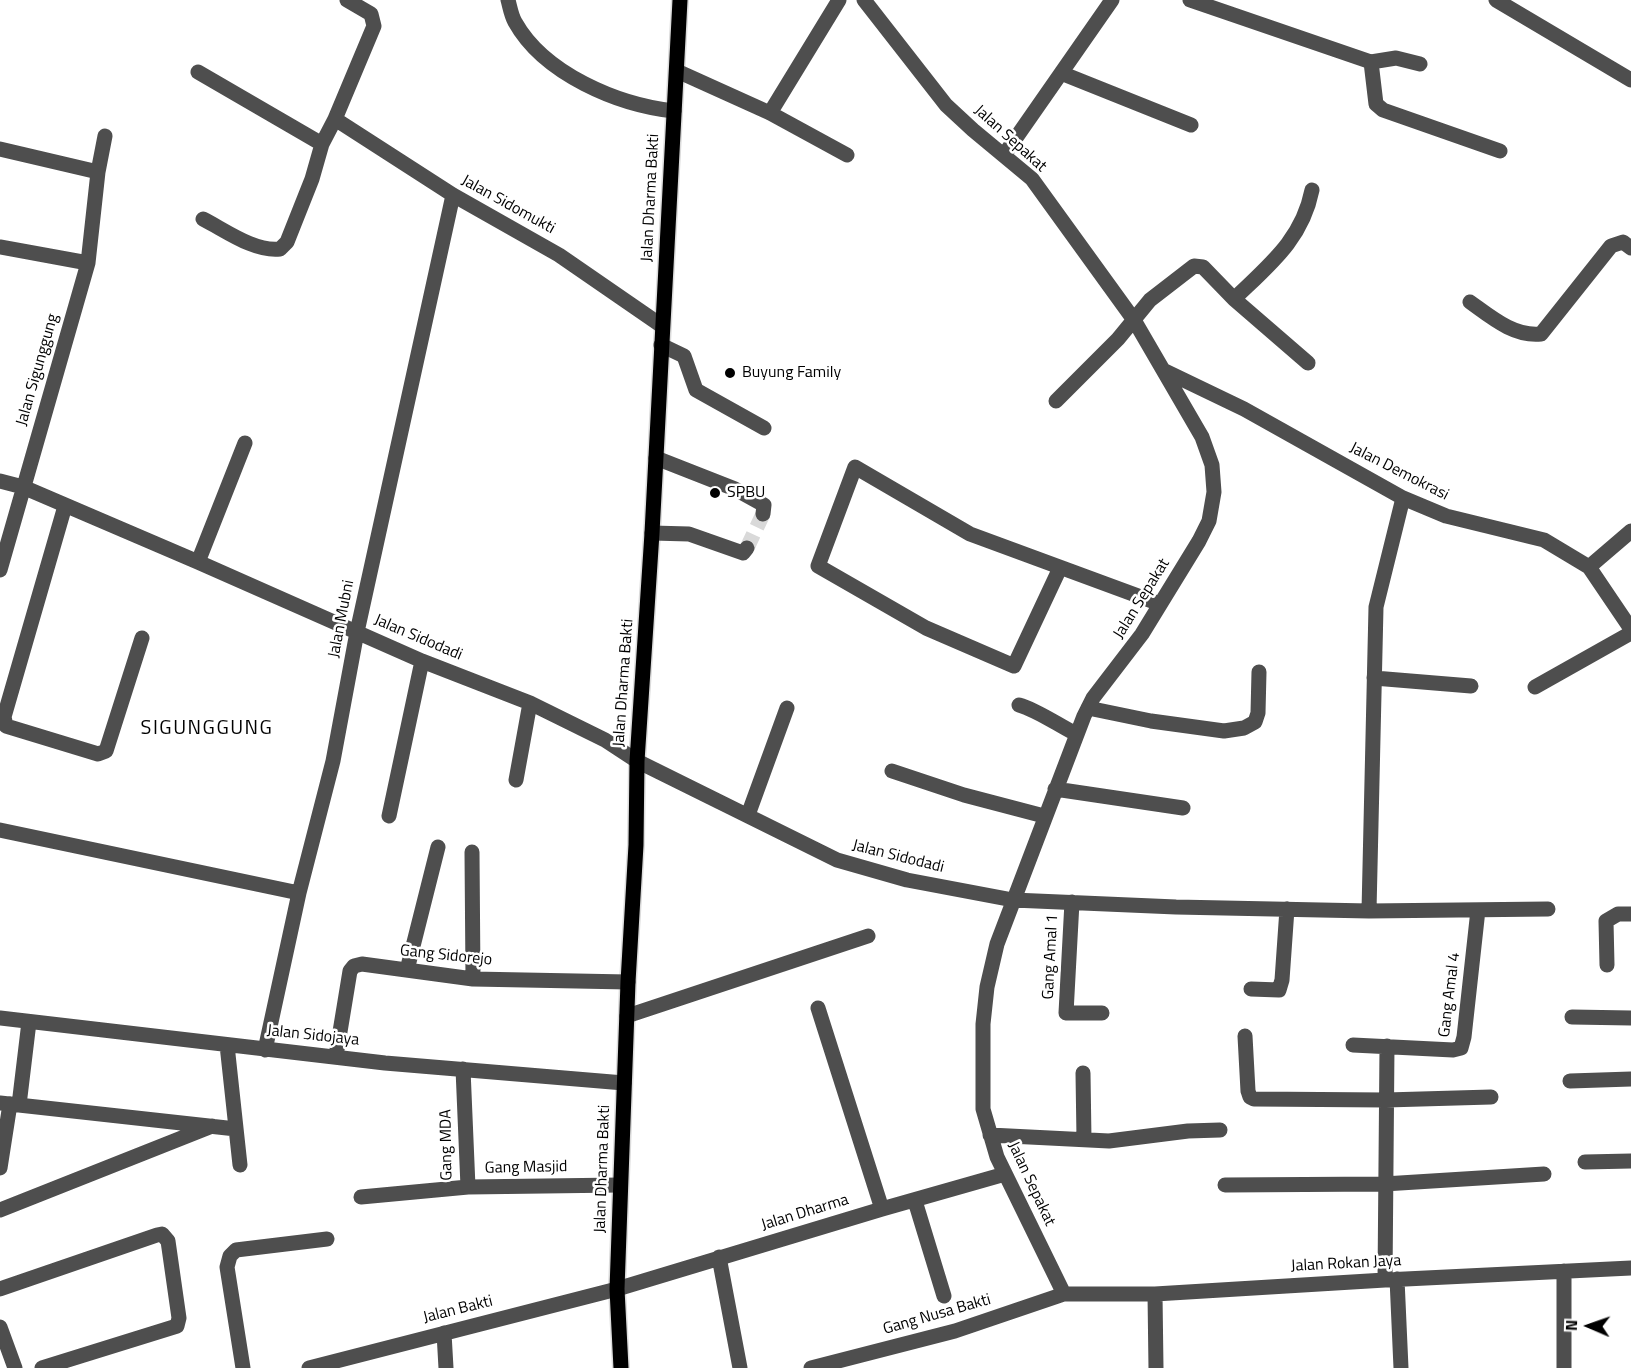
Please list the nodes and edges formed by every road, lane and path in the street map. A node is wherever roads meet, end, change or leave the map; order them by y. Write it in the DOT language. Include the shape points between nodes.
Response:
graph roads {
  1 [pos="347,0"];
  2 [pos="508,0"];
  3 [pos="680,0"];
  4 [pos="839,0"];
  5 [pos="864,0"];
  6 [pos="1112,0"];
  7 [pos="1190,0"];
  8 [pos="1496,0"];
  9 [pos="878,7"];
  10 [pos="1371,62"];
  11 [pos="1420,64"];
  12 [pos="676,71"];
  13 [pos="198,72"];
  14 [pos="1061,73"];
  15 [pos="1631,80"];
  16 [pos="674,111"];
  17 [pos="770,113"];
  18 [pos="335,119"];
  19 [pos="1191,125"];
  20 [pos="105,136"];
  21 [pos="322,144"];
  22 [pos="0,149"];
  23 [pos="1500,151"];
  24 [pos="848,155"];
  25 [pos="1004,155"];
  26 [pos="98,172"];
  27 [pos="1312,190"];
  28 [pos="453,195"];
  29 [pos="203,219"];
  30 [pos="0,247"];
  31 [pos="1631,248"];
  32 [pos="88,262"];
  33 [pos="1234,299"];
  34 [pos="1470,302"];
  35 [pos="1134,320"];
  36 [pos="662,326"];
  37 [pos="661,345"];
  38 [pos="1308,363"];
  39 [pos="1165,371"];
  40 [pos="1056,401"];
  41 [pos="764,428"];
  42 [pos="244,443"];
  43 [pos="656,458"];
  44 [pos="0,481"];
  45 [pos="23,488"];
  46 [pos="1403,498"];
  47 [pos="65,506"];
  48 [pos="763,513"];
  49 [pos="1631,531"];
  50 [pos="652,533"];
  51 [pos="747,548"];
  52 [pos="198,561"];
  53 [pos="1589,567"];
  54 [pos="1060,568"];
  55 [pos="0,570"];
  56 [pos="1160,604"];
  57 [pos="1631,631"];
  58 [pos="357,632"];
  59 [pos="142,639"];
  60 [pos="422,661"];
  61 [pos="1259,672"];
  62 [pos="1374,678"];
  63 [pos="1472,686"];
  64 [pos="1535,687"];
  65 [pos="530,703"];
  66 [pos="1019,705"];
  67 [pos="787,708"];
  68 [pos="1088,708"];
  69 [pos="1076,734"];
  70 [pos="637,761"];
  71 [pos="892,771"];
  72 [pos="516,780"];
  73 [pos="1055,789"];
  74 [pos="1183,808"];
  75 [pos="389,816"];
  76 [pos="748,816"];
  77 [pos="1044,816"];
  78 [pos="0,830"];
  79 [pos="438,847"];
  80 [pos="472,852"];
  81 [pos="299,893"];
  82 [pos="1013,900"];
  83 [pos="1072,902"];
  84 [pos="1287,909"];
  85 [pos="1548,909"];
  86 [pos="1478,910"];
  87 [pos="1370,911"];
  88 [pos="1631,914"];
  89 [pos="868,936"];
  90 [pos="1607,964"];
  91 [pos="407,970"];
  92 [pos="473,979"];
  93 [pos="628,982"];
  94 [pos="1251,989"];
  95 [pos="818,1008"];
  96 [pos="1102,1013"];
  97 [pos="627,1016"];
  98 [pos="1572,1017"];
  99 [pos="0,1018"];
  100 [pos="1631,1018"];
  101 [pos="29,1022"];
  102 [pos="1245,1036"];
  103 [pos="227,1045"];
  104 [pos="1353,1045"];
  105 [pos="1387,1046"];
  106 [pos="265,1050"];
  107 [pos="336,1056"];
  108 [pos="463,1069"];
  109 [pos="1083,1074"];
  110 [pos="1631,1079"];
  111 [pos="1570,1081"];
  112 [pos="624,1083"];
  113 [pos="1491,1097"];
  114 [pos="1386,1100"];
  115 [pos="10,1104"];
  116 [pos="214,1125"];
  117 [pos="236,1129"];
  118 [pos="1220,1130"];
  119 [pos="990,1135"];
  120 [pos="1084,1139"];
  121 [pos="1631,1161"];
  122 [pos="1585,1162"];
  123 [pos="240,1165"];
  124 [pos="0,1168"];
  125 [pos="1005,1174"];
  126 [pos="1544,1174"];
  127 [pos="1384,1184"];
  128 [pos="620,1185"];
  129 [pos="1225,1185"];
  130 [pos="468,1187"];
  131 [pos="361,1197"];
  132 [pos="915,1201"];
  133 [pos="882,1209"];
  134 [pos="0,1210"];
  135 [pos="327,1239"];
  136 [pos="719,1257"];
  137 [pos="1631,1268"];
  138 [pos="1564,1271"];
  139 [pos="1391,1279"];
  140 [pos="0,1289"];
  141 [pos="616,1289"];
  142 [pos="1064,1294"];
  143 [pos="1155,1294"];
  144 [pos="944,1296"];
  145 [pos="0,1327"];
  146 [pos="444,1333"];
  147 [pos="347,1363"];
  148 [pos="820,1367"];
  149 [pos="15,1368"];
  150 [pos="42,1368"];
  151 [pos="243,1368"];
  152 [pos="309,1368"];
  153 [pos="446,1368"];
  154 [pos="621,1368"];
  155 [pos="740,1368"];
  156 [pos="1156,1368"];
  157 [pos="1401,1368"];
  158 [pos="1564,1368"];
  1 -- 18 [label="street" via="371,14 374,26"];
  2 -- 16 [label="street" via="525,37 543,57 570,76 632,104"];
  3 -- 12 [label="main road, Jalan Dharma Bakti"];
  4 -- 17 [label="street"];
  5 -- 9 [label="street, Jalan Sepakat"];
  6 -- 14 [label="street"];
  7 -- 10 [label="street"];
  8 -- 15 [label="street"];
  9 -- 25 [label="street, Jalan Sepakat" via="946,105"];
  10 -- 11 [label="street" via="1396,58"];
  10 -- 23 [label="street" via="1376,104 1383,110"];
  12 -- 16 [label="main road, Jalan Dharma Bakti"];
  12 -- 17 [label="street"];
  13 -- 21 [label="street"];
  14 -- 19 [label="street"];
  14 -- 25 [label="street"];
  16 -- 36 [label="main road, Jalan Dharma Bakti"];
  17 -- 24 [label="street"];
  18 -- 21 [label="street"];
  18 -- 28 [label="street, Jalan Sidomukti"];
  20 -- 26 [label="street, Jalan Sigunggung"];
  21 -- 29 [label="street" via="287,242 280,249 269,250"];
  22 -- 26 [label="street"];
  25 -- 35 [label="street, Jalan Sepakat" via="1032,179"];
  26 -- 32 [label="street, Jalan Sigunggung"];
  27 -- 33 [label="street" via="1308,211 1298,231"];
  28 -- 36 [label="street, Jalan Sidomukti" via="559,255"];
  28 -- 58 [label="street, Jalan Mubni"];
  30 -- 32 [label="street"];
  31 -- 34 [label="street" via="1623,242 1611,246 1541,334 1518,332"];
  32 -- 45 [label="street, Jalan Sigunggung"];
  33 -- 35 [label="street" via="1203,267 1194,266 1150,300"];
  33 -- 38 [label="street"];
  35 -- 39 [label="street, Jalan Sepakat"];
  35 -- 40 [label="street"];
  36 -- 37 [label="main road, Jalan Dharma Bakti"];
  37 -- 41 [label="street" via="684,356 696,390"];
  37 -- 43 [label="main road, Jalan Dharma Bakti"];
  39 -- 46 [label="street, Jalan Demokrasi"];
  39 -- 56 [label="street, Jalan Sepakat" via="1202,437 1212,465 1214,492 1209,521"];
  42 -- 52 [label="street"];
  43 -- 48 [label="street" via="735,489 764,505"];
  43 -- 50 [label="main road, Jalan Dharma Bakti"];
  44 -- 45 [label="street, Jalan Sidodadi"];
  45 -- 47 [label="street, Jalan Sidodadi"];
  45 -- 55 [label="street, Jalan Sigunggung"];
  46 -- 53 [label="street, Jalan Demokrasi" via="1446,516 1544,540"];
  46 -- 62 [label="street" via="1376,607"];
  47 -- 52 [label="street, Jalan Sidodadi"];
  47 -- 59 [label="street" via="4,717 6,726 98,754 106,751"];
  49 -- 53 [label="street"];
  50 -- 51 [label="street" via="689,534 743,553"];
  50 -- 70 [label="main road, Jalan Dharma Bakti"];
  52 -- 58 [label="street, Jalan Sidodadi"];
  53 -- 57 [label="street, Jalan Demokrasi"];
  54 -- 54 [label="street" via="1014,666 926,628 818,566 855,467 970,534"];
  54 -- 56 [label="street"];
  56 -- 68 [label="street, Jalan Sepakat"];
  57 -- 64 [label="street"];
  58 -- 60 [label="street, Jalan Sidodadi"];
  58 -- 81 [label="street, Jalan Mubni" via="333,761"];
  60 -- 65 [label="street, Jalan Sidodadi"];
  60 -- 75 [label="street"];
  61 -- 68 [label="street" via="1258,713 1255,722 1244,728 1224,731"];
  62 -- 63 [label="street"];
  62 -- 87 [label="street"];
  65 -- 70 [label="street, Jalan Sidodadi" via="605,740"];
  65 -- 72 [label="street"];
  66 -- 69 [label="street" via="1032,708"];
  67 -- 76 [label="street"];
  68 -- 69 [label="street, Jalan Sepakat"];
  69 -- 73 [label="street, Jalan Sepakat"];
  70 -- 76 [label="street, Jalan Sidodadi"];
  70 -- 93 [label="main road, Jalan Dharma Bakti"];
  71 -- 77 [label="street"];
  73 -- 74 [label="street"];
  73 -- 77 [label="street, Jalan Sepakat"];
  76 -- 82 [label="street, Jalan Sidodadi" via="837,860 868,870"];
  77 -- 82 [label="street, Jalan Sepakat"];
  78 -- 81 [label="street"];
  79 -- 91 [label="street"];
  80 -- 92 [label="street"];
  81 -- 106 [label="street, Jalan Mubni"];
  82 -- 83 [label="street, Jalan Sidodadi"];
  82 -- 119 [label="street, Jalan Sepakat" via="997,944 983,1024 983,1109"];
  83 -- 84 [label="street, Jalan Sidodadi"];
  83 -- 96 [label="street, Gang Amal 1" via="1066,1013"];
  84 -- 87 [label="street, Jalan Sidodadi"];
  84 -- 94 [label="street" via="1279,990"];
  85 -- 86 [label="street, Jalan Sidodadi"];
  86 -- 87 [label="street, Jalan Sidodadi"];
  86 -- 105 [label="street, Gang Amal 4" via="1461,1048"];
  88 -- 90 [label="street" via="1618,914 1606,921"];
  89 -- 97 [label="street"];
  91 -- 92 [label="street, Gang Sidorejo"];
  91 -- 107 [label="street, Gang Sidorejo" via="354,966"];
  92 -- 93 [label="street, Gang Sidorejo"];
  93 -- 97 [label="main road, Jalan Dharma Bakti"];
  95 -- 133 [label="street"];
  97 -- 112 [label="main road, Jalan Dharma Bakti"];
  98 -- 100 [label="street"];
  99 -- 101 [label="street, Jalan Sidojaya"];
  101 -- 103 [label="street, Jalan Sidojaya"];
  101 -- 115 [label="street"];
  102 -- 114 [label="street" via="1250,1097"];
  103 -- 106 [label="street, Jalan Sidojaya"];
  103 -- 117 [label="street"];
  104 -- 105 [label="street, Gang Amal 4"];
  105 -- 114 [label="street"];
  106 -- 107 [label="street, Jalan Sidojaya"];
  107 -- 108 [label="street, Jalan Sidojaya"];
  108 -- 112 [label="street, Jalan Sidojaya"];
  108 -- 130 [label="street, Gang MDA"];
  109 -- 120 [label="street"];
  110 -- 111 [label="street"];
  112 -- 128 [label="main road, Jalan Dharma Bakti"];
  113 -- 114 [label="street"];
  114 -- 127 [label="street"];
  115 -- 116 [label="street"];
  115 -- 124 [label="street"];
  116 -- 117 [label="street"];
  116 -- 134 [label="street"];
  117 -- 123 [label="street"];
  118 -- 120 [label="street" via="1109,1141"];
  119 -- 120 [label="street"];
  119 -- 125 [label="street, Jalan Sepakat"];
  121 -- 122 [label="street"];
  125 -- 132 [label="street, Jalan Dharma"];
  125 -- 142 [label="street, Jalan Sepakat"];
  126 -- 127 [label="street"];
  127 -- 129 [label="street"];
  127 -- 139 [label="street"];
  128 -- 130 [label="street, Gang Masjid"];
  128 -- 141 [label="main road, Jalan Dharma Bakti"];
  130 -- 131 [label="street, Gang MDA"];
  132 -- 133 [label="street, Jalan Dharma"];
  132 -- 144 [label="street"];
  133 -- 136 [label="street, Jalan Dharma"];
  135 -- 151 [label="street" via="236,1250 230,1256 228,1273"];
  136 -- 141 [label="street, Jalan Dharma"];
  136 -- 155 [label="street"];
  137 -- 138 [label="street, Jalan Rokan Jaya"];
  138 -- 139 [label="street, Jalan Rokan Jaya"];
  138 -- 158 [label="street"];
  139 -- 143 [label="street, Jalan Rokan Jaya"];
  139 -- 157 [label="street"];
  140 -- 150 [label="street" via="156,1234 168,1240 177,1326"];
  141 -- 146 [label="street, Jalan Bakti"];
  141 -- 154 [label="main road, Jalan Dharma Bakti"];
  142 -- 143 [label="street, Jalan Rokan Jaya"];
  142 -- 148 [label="street, Gang Nusa Bakti" via="955,1331"];
  143 -- 156 [label="street"];
  145 -- 149 [label="street"];
  146 -- 147 [label="street, Jalan Bakti"];
  146 -- 153 [label="street"];
  147 -- 152 [label="street, Jalan Bakti"];
}
